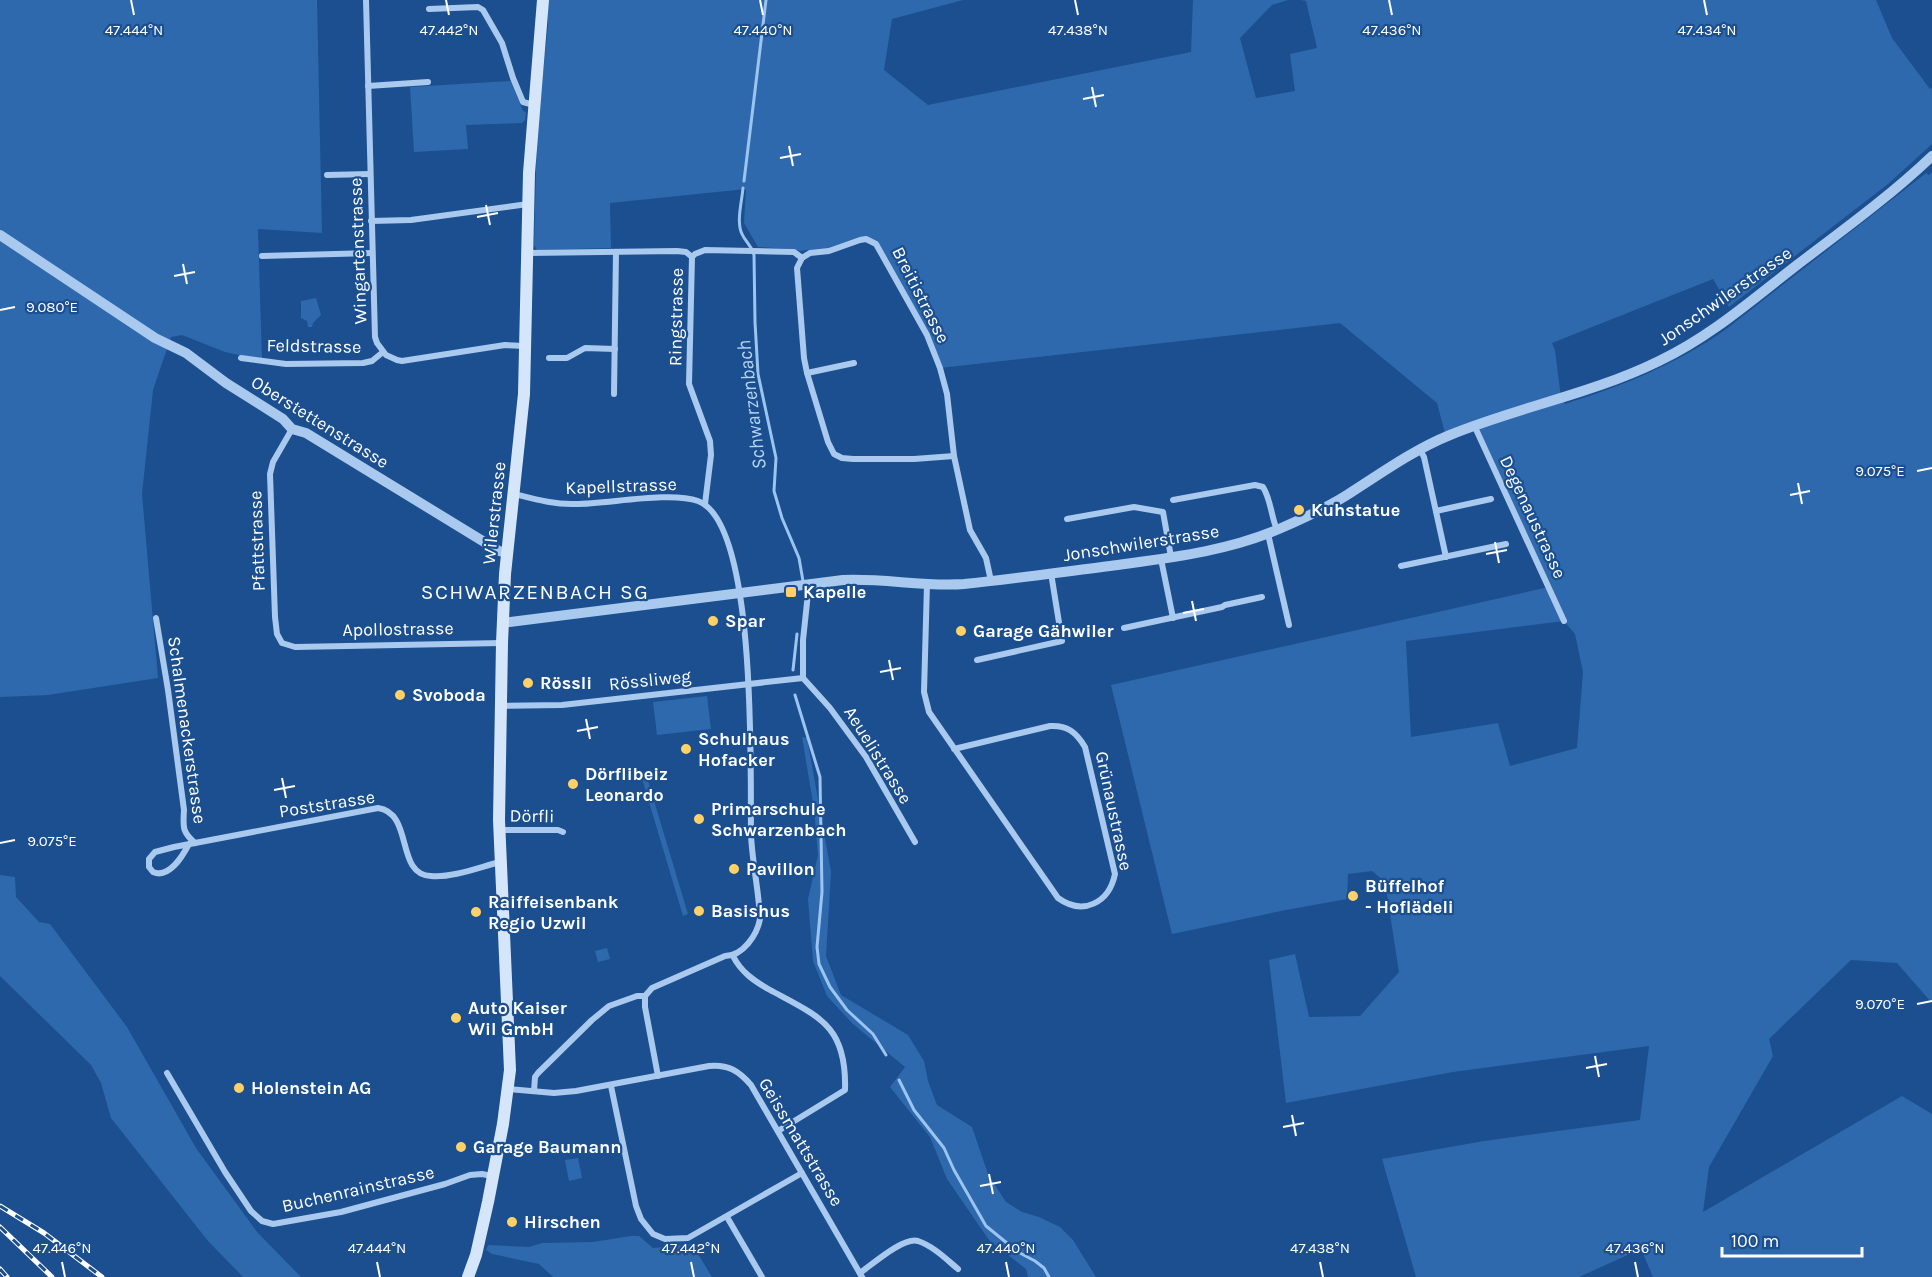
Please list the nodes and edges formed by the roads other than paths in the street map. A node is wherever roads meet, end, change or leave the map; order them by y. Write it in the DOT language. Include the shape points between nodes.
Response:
graph roads {
  1 [pos="366,0"];
  2 [pos="543,0"];
  3 [pos="471,4"];
  4 [pos="429,9"];
  5 [pos="428,82"];
  6 [pos="368,86"];
  7 [pos="535,105"];
  8 [pos="1932,156"];
  9 [pos="370,174"];
  10 [pos="327,175"];
  11 [pos="528,204"];
  12 [pos="371,221"];
  13 [pos="0,235"];
  14 [pos="616,252"];
  15 [pos="372,253"];
  16 [pos="528,253"];
  17 [pos="262,256"];
  18 [pos="692,257"];
  19 [pos="802,258"];
  20 [pos="526,346"];
  21 [pos="615,349"];
  22 [pos="383,352"];
  23 [pos="241,358"];
  24 [pos="549,358"];
  25 [pos="854,363"];
  26 [pos="807,373"];
  27 [pos="614,394"];
  28 [pos="1474,425"];
  29 [pos="292,429"];
  30 [pos="1420,450"];
  31 [pos="954,456"];
  32 [pos="514,494"];
  33 [pos="1491,499"];
  34 [pos="1173,500"];
  35 [pos="705,504"];
  36 [pos="1436,511"];
  37 [pos="1067,519"];
  38 [pos="1272,532"];
  39 [pos="1506,544"];
  40 [pos="507,553"];
  41 [pos="1446,557"];
  42 [pos="1166,558"];
  43 [pos="1401,566"];
  44 [pos="1051,573"];
  45 [pos="991,581"];
  46 [pos="809,584"];
  47 [pos="927,584"];
  48 [pos="740,593"];
  49 [pos="1262,597"];
  50 [pos="156,618"];
  51 [pos="1173,618"];
  52 [pos="1564,621"];
  53 [pos="502,624"];
  54 [pos="1289,625"];
  55 [pos="1124,628"];
  56 [pos="502,643"];
  57 [pos="295,647"];
  58 [pos="977,660"];
  59 [pos="803,678"];
  60 [pos="750,685"];
  61 [pos="500,706"];
  62 [pos="954,749"];
  63 [pos="499,830"];
  64 [pos="563,832"];
  65 [pos="915,842"];
  66 [pos="192,844"];
  67 [pos="500,862"];
  68 [pos="733,956"];
  69 [pos="645,996"];
  70 [pos="167,1073"];
  71 [pos="658,1076"];
  72 [pos="611,1086"];
  73 [pos="508,1089"];
  74 [pos="534,1091"];
  75 [pos="778,1131"];
  76 [pos="802,1173"];
  77 [pos="493,1176"];
  78 [pos="727,1217"];
  79 [pos="958,1269"];
  80 [pos="861,1275"];
  81 [pos="468,1277"];
  82 [pos="762,1277"];
  1 -- 6 [label="street, Wingartenstrasse"];
  2 -- 7 [label="main road, Wilerstrasse"];
  3 -- 4 [label="street"];
  3 -- 7 [label="street" via="483,10 504,49 523,102"];
  5 -- 6 [label="street"];
  6 -- 9 [label="street, Wingartenstrasse"];
  7 -- 11 [label="main road, Wilerstrasse"];
  8 -- 28 [label="street, Jonschwilerstrasse" via="1734,314 1691,343 1623,377"];
  9 -- 10 [label="street"];
  9 -- 12 [label="street, Wingartenstrasse"];
  11 -- 12 [label="street" via="411,220"];
  11 -- 16 [label="main road, Wilerstrasse"];
  12 -- 15 [label="street, Wingartenstrasse"];
  13 -- 29 [label="street, Oberstettenstrasse" via="144,331 196,359"];
  14 -- 16 [label="street, Ringstrasse"];
  14 -- 18 [label="street, Ringstrasse" via="677,251"];
  14 -- 21 [label="street"];
  15 -- 17 [label="street"];
  15 -- 22 [label="street, Wingartenstrasse" via="375,337"];
  16 -- 20 [label="main road, Wilerstrasse"];
  18 -- 19 [label="street" via="705,250 759,250 794,252"];
  18 -- 35 [label="street, Ringstrasse" via="689,384 710,441"];
  19 -- 26 [label="street" via="797,268"];
  19 -- 31 [label="street, Breitistrasse" via="866,239 880,249 927,335 940,369"];
  20 -- 22 [label="street" via="505,345 406,361"];
  20 -- 32 [label="main road, Wilerstrasse"];
  21 -- 24 [label="street" via="585,348 567,358"];
  21 -- 27 [label="street"];
  22 -- 23 [label="street, Feldstrasse" via="372,361 355,364 286,364"];
  25 -- 26 [label="street"];
  26 -- 31 [label="street" via="828,441 837,456"];
  28 -- 30 [label="street, Jonschwilerstrasse"];
  28 -- 52 [label="street, Degenaustrasse"];
  29 -- 40 [label="street, Oberstettenstrasse" via="306,433"];
  29 -- 57 [label="street, Pfattstrasse" via="273,462 270,481 277,634 282,643"];
  30 -- 36 [label="street"];
  30 -- 38 [label="street, Jonschwilerstrasse" via="1315,513"];
  31 -- 45 [label="street, Breitistrasse" via="970,530 986,558"];
  32 -- 35 [label="street, Kapellstrasse" via="562,504 676,498"];
  32 -- 40 [label="main road, Wilerstrasse"];
  33 -- 36 [label="street"];
  34 -- 38 [label="street" via="1263,486 1268,494"];
  35 -- 48 [label="street" via="726,536"];
  36 -- 41 [label="street"];
  37 -- 42 [label="street" via="1134,507 1163,512"];
  38 -- 42 [label="street, Jonschwilerstrasse" via="1209,551"];
  38 -- 54 [label="street"];
  39 -- 41 [label="street"];
  40 -- 53 [label="main road, Wilerstrasse"];
  41 -- 43 [label="street"];
  42 -- 44 [label="street, Jonschwilerstrasse"];
  42 -- 51 [label="street"];
  44 -- 45 [label="street, Jonschwilerstrasse"];
  44 -- 58 [label="street" via="1062,641"];
  45 -- 47 [label="street, Jonschwilerstrasse"];
  46 -- 47 [label="street, Jonschwilerstrasse" via="879,579"];
  46 -- 48 [label="street, Jonschwilerstrasse"];
  46 -- 59 [label="street"];
  47 -- 62 [label="street, Grünaustrasse" via="924,692 929,712"];
  48 -- 53 [label="street, Jonschwilerstrasse"];
  48 -- 60 [label="street"];
  49 -- 51 [label="street"];
  50 -- 66 [label="street, Schalmenackerstrasse" via="184,810 183,827"];
  51 -- 55 [label="street"];
  53 -- 56 [label="main road, Wilerstrasse"];
  56 -- 57 [label="street, Apollostrasse"];
  56 -- 61 [label="main road, Wilerstrasse"];
  59 -- 60 [label="street, Rössliweg"];
  59 -- 65 [label="street, Aeuelistrasse" via="866,757"];
  60 -- 61 [label="street, Rössliweg" via="562,705"];
  60 -- 68 [label="street" via="752,836 760,920 750,941"];
  61 -- 63 [label="main road, Wilerstrasse"];
  62 -- 62 [label="street, Grünaustrasse" via="1058,898 1079,906 1106,896 1113,887 1115,874 1085,747 1079,736 1069,729 1050,726"];
  63 -- 64 [label="street, Dörfli"];
  63 -- 67 [label="main road, Wilerstrasse"];
  66 -- 66 [label="street, Poststrasse" via="156,852 151,855 149,867 160,874 167,872"];
  66 -- 67 [label="street, Poststrasse" via="378,808 393,816 410,861 421,874 443,876"];
  67 -- 73 [label="main road, Wilerstrasse" via="510,1051"];
  68 -- 69 [label="street" via="652,988"];
  68 -- 75 [label="street" via="737,965 759,984 822,1020 841,1046 845,1090"];
  69 -- 71 [label="street"];
  69 -- 74 [label="street" via="609,1006 592,1020 538,1073"];
  70 -- 77 [label="street, Buchenrainstrasse" via="225,1172 251,1211 267,1224 340,1212 470,1175"];
  71 -- 72 [label="street, Geissmattstrasse"];
  71 -- 75 [label="street, Geissmattstrasse" via="717,1065 732,1068 751,1085"];
  72 -- 74 [label="street, Geissmattstrasse"];
  72 -- 78 [label="street" via="635,1204 646,1227 665,1239 678,1240"];
  73 -- 74 [label="street, Geissmattstrasse"];
  73 -- 77 [label="main road, Wilerstrasse"];
  75 -- 76 [label="street, Geissmattstrasse"];
  76 -- 78 [label="street"];
  76 -- 80 [label="street, Geissmattstrasse"];
  77 -- 81 [label="main road, Wilerstrasse"];
  78 -- 82 [label="street"];
  79 -- 80 [label="street" via="929,1246 910,1240"];
}
